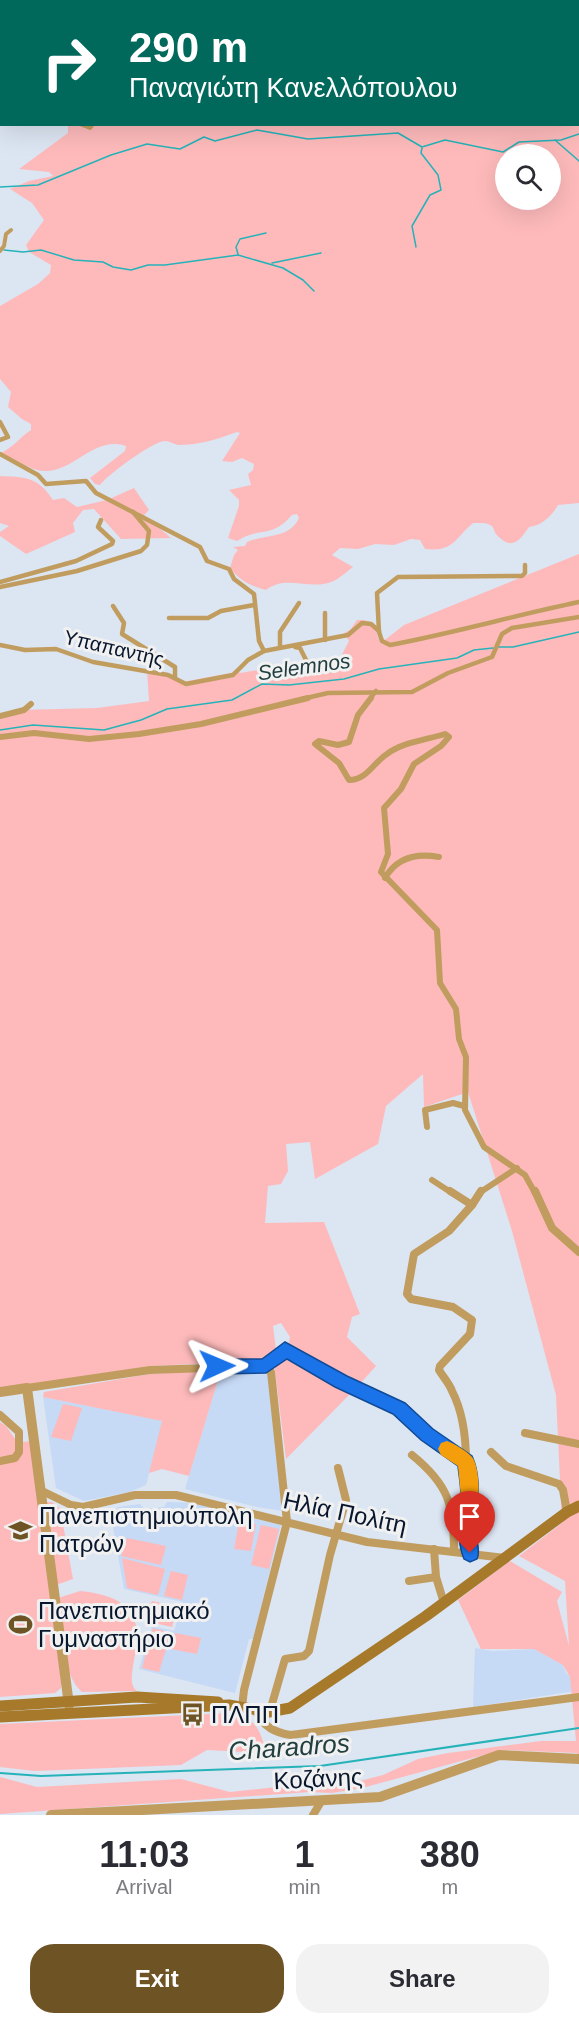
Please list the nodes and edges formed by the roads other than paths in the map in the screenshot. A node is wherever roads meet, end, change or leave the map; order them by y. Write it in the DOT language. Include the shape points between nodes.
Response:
graph roads {
  1 [pos="11,230"];
  2 [pos="0,251"];
  3 [pos="0,422"];
  4 [pos="0,440"];
  5 [pos="0,454"];
  6 [pos="132,511"];
  7 [pos="101,520"];
  8 [pos="525,565"];
  9 [pos="0,582"];
  10 [pos="0,587"];
  11 [pos="579,602"];
  12 [pos="299,603"];
  13 [pos="255,605"];
  14 [pos="113,606"];
  15 [pos="325,613"];
  16 [pos="579,617"];
  17 [pos="169,618"];
  18 [pos="379,632"];
  19 [pos="325,640"];
  20 [pos="0,645"];
  21 [pos="282,647"];
  22 [pos="264,651"];
  23 [pos="307,662"];
  24 [pos="175,678"];
  25 [pos="376,691"];
  26 [pos="32,704"];
  27 [pos="0,717"];
  28 [pos="0,737"];
  29 [pos="439,857"];
  30 [pos="385,878"];
  31 [pos="464,1106"];
  32 [pos="427,1126"];
  33 [pos="517,1168"];
  34 [pos="432,1180"];
  35 [pos="472,1205"];
  36 [pos="578,1251"];
  37 [pos="266,1366"];
  38 [pos="27,1389"];
  39 [pos="0,1392"];
  40 [pos="0,1415"];
  41 [pos="525,1433"];
  42 [pos="579,1444"];
  43 [pos="491,1452"];
  44 [pos="412,1455"];
  45 [pos="0,1461"];
  46 [pos="466,1462"];
  47 [pos="338,1468"];
  48 [pos="40,1490"];
  49 [pos="579,1506"];
  50 [pos="567,1512"];
  51 [pos="287,1522"];
  52 [pos="335,1534"];
  53 [pos="434,1550"];
  54 [pos="454,1551"];
  55 [pos="470,1553"];
  56 [pos="505,1558"];
  57 [pos="436,1577"];
  58 [pos="409,1581"];
  59 [pos="444,1603"];
  60 [pos="579,1696"];
  61 [pos="0,1706"];
  62 [pos="236,1706"];
  63 [pos="69,1708"];
  64 [pos="263,1711"];
  65 [pos="0,1717"];
  66 [pos="579,1760"];
  67 [pos="322,1800"];
  68 [pos="51,1815"];
  69 [pos="313,1815"];
  1 -- 2 [label="street"];
  3 -- 4 [label="street" via="8,436"];
  5 -- 6 [label="street" via="38,475 46,484 85,480 96,494"];
  6 -- 10 [label="street" via="148,529 143,550 77,571"];
  6 -- 13 [label="street" via="200,547 207,561 229,569 234,579 252,591"];
  7 -- 9 [label="street" via="98,527 112,544 76,561"];
  8 -- 18 [label="street" via="522,576 396,578 377,593"];
  11 -- 18 [label="street" via="390,645 384,643"];
  12 -- 21 [label="street" via="279,632"];
  13 -- 17 [label="street" via="221,611 208,618"];
  13 -- 22 [label="street"];
  14 -- 24 [label="street" via="124,624 122,634 176,667"];
  15 -- 19 [label="street"];
  16 -- 25 [label="street" via="507,631 492,657 412,692"];
  18 -- 19 [label="street, Υπαπαντής" via="364,622 350,634"];
  19 -- 21 [label="street, Υπαπαντής"];
  20 -- 24 [label="street, Υπαπαντής" via="25,650 53,649 93,662"];
  21 -- 22 [label="street, Υπαπαντής"];
  21 -- 23 [label="street" via="300,647"];
  22 -- 24 [label="street, Υπαπαντής" via="229,676 186,684"];
  25 -- 28 [label="street" via="316,695 139,734 89,739 34,733"];
  25 -- 30 [label="street" via="358,715 347,744 315,742 316,747 339,763 349,780 362,777 389,752 449,736 441,746 416,761 401,789 384,808 388,854 381,872"];
  26 -- 27 [label="street"];
  29 -- 30 [label="street" via="403,859 390,868"];
  30 -- 31 [label="street" via="437,930 440,982 456,1009 459,1039 466,1057"];
  31 -- 32 [label="street" via="453,1103 425,1110"];
  31 -- 33 [label="street" via="484,1147"];
  33 -- 35 [label="street" via="479,1192"];
  33 -- 36 [label="street" via="532,1185 554,1232"];
  34 -- 35 [label="street"];
  35 -- 46 [label="street" via="449,1231 414,1254 407,1294 411,1299 464,1312 472,1320 470,1334 439,1370 462,1415"];
  37 -- 38 [label="street" via="150,1370"];
  37 -- 46 [label="street" via="285,1349 399,1408 427,1435"];
  37 -- 51 [label="street" via="271,1372"];
  38 -- 39 [label="street"];
  38 -- 48 [label="street"];
  40 -- 45 [label="street" via="19,1432 19,1452 15,1458"];
  41 -- 42 [label="street"];
  43 -- 50 [label="street" via="508,1467 558,1483"];
  44 -- 54 [label="street" via="450,1496"];
  46 -- 55 [label="street"];
  47 -- 52 [label="street" via="346,1497"];
  48 -- 51 [label="street, Ηλία Πολίτη" via="83,1507 135,1496 176,1495"];
  48 -- 63 [label="street"];
  49 -- 50 [label="main road"];
  50 -- 56 [label="main road"];
  51 -- 52 [label="street, Ηλία Πολίτη"];
  51 -- 62 [label="street" via="244,1690"];
  52 -- 53 [label="street, Ηλία Πολίτη"];
  52 -- 64 [label="street" via="309,1652 285,1659"];
  53 -- 54 [label="street, Ηλία Πολίτη"];
  53 -- 57 [label="street"];
  54 -- 55 [label="street, Ηλία Πολίτη"];
  55 -- 56 [label="street, Ηλία Πολίτη"];
  56 -- 59 [label="main road"];
  57 -- 58 [label="street"];
  57 -- 59 [label="street"];
  59 -- 64 [label="main road" via="300,1702 282,1710"];
  60 -- 64 [label="street" via="291,1735 266,1727 261,1722"];
  61 -- 63 [label="main road"];
  62 -- 63 [label="main road"];
  62 -- 64 [label="main road"];
  63 -- 65 [label="main road"];
  66 -- 67 [label="street, Κοζάνης" via="500,1755 380,1797"];
  67 -- 68 [label="street, Κοζάνης"];
  67 -- 69 [label="street"];
}
